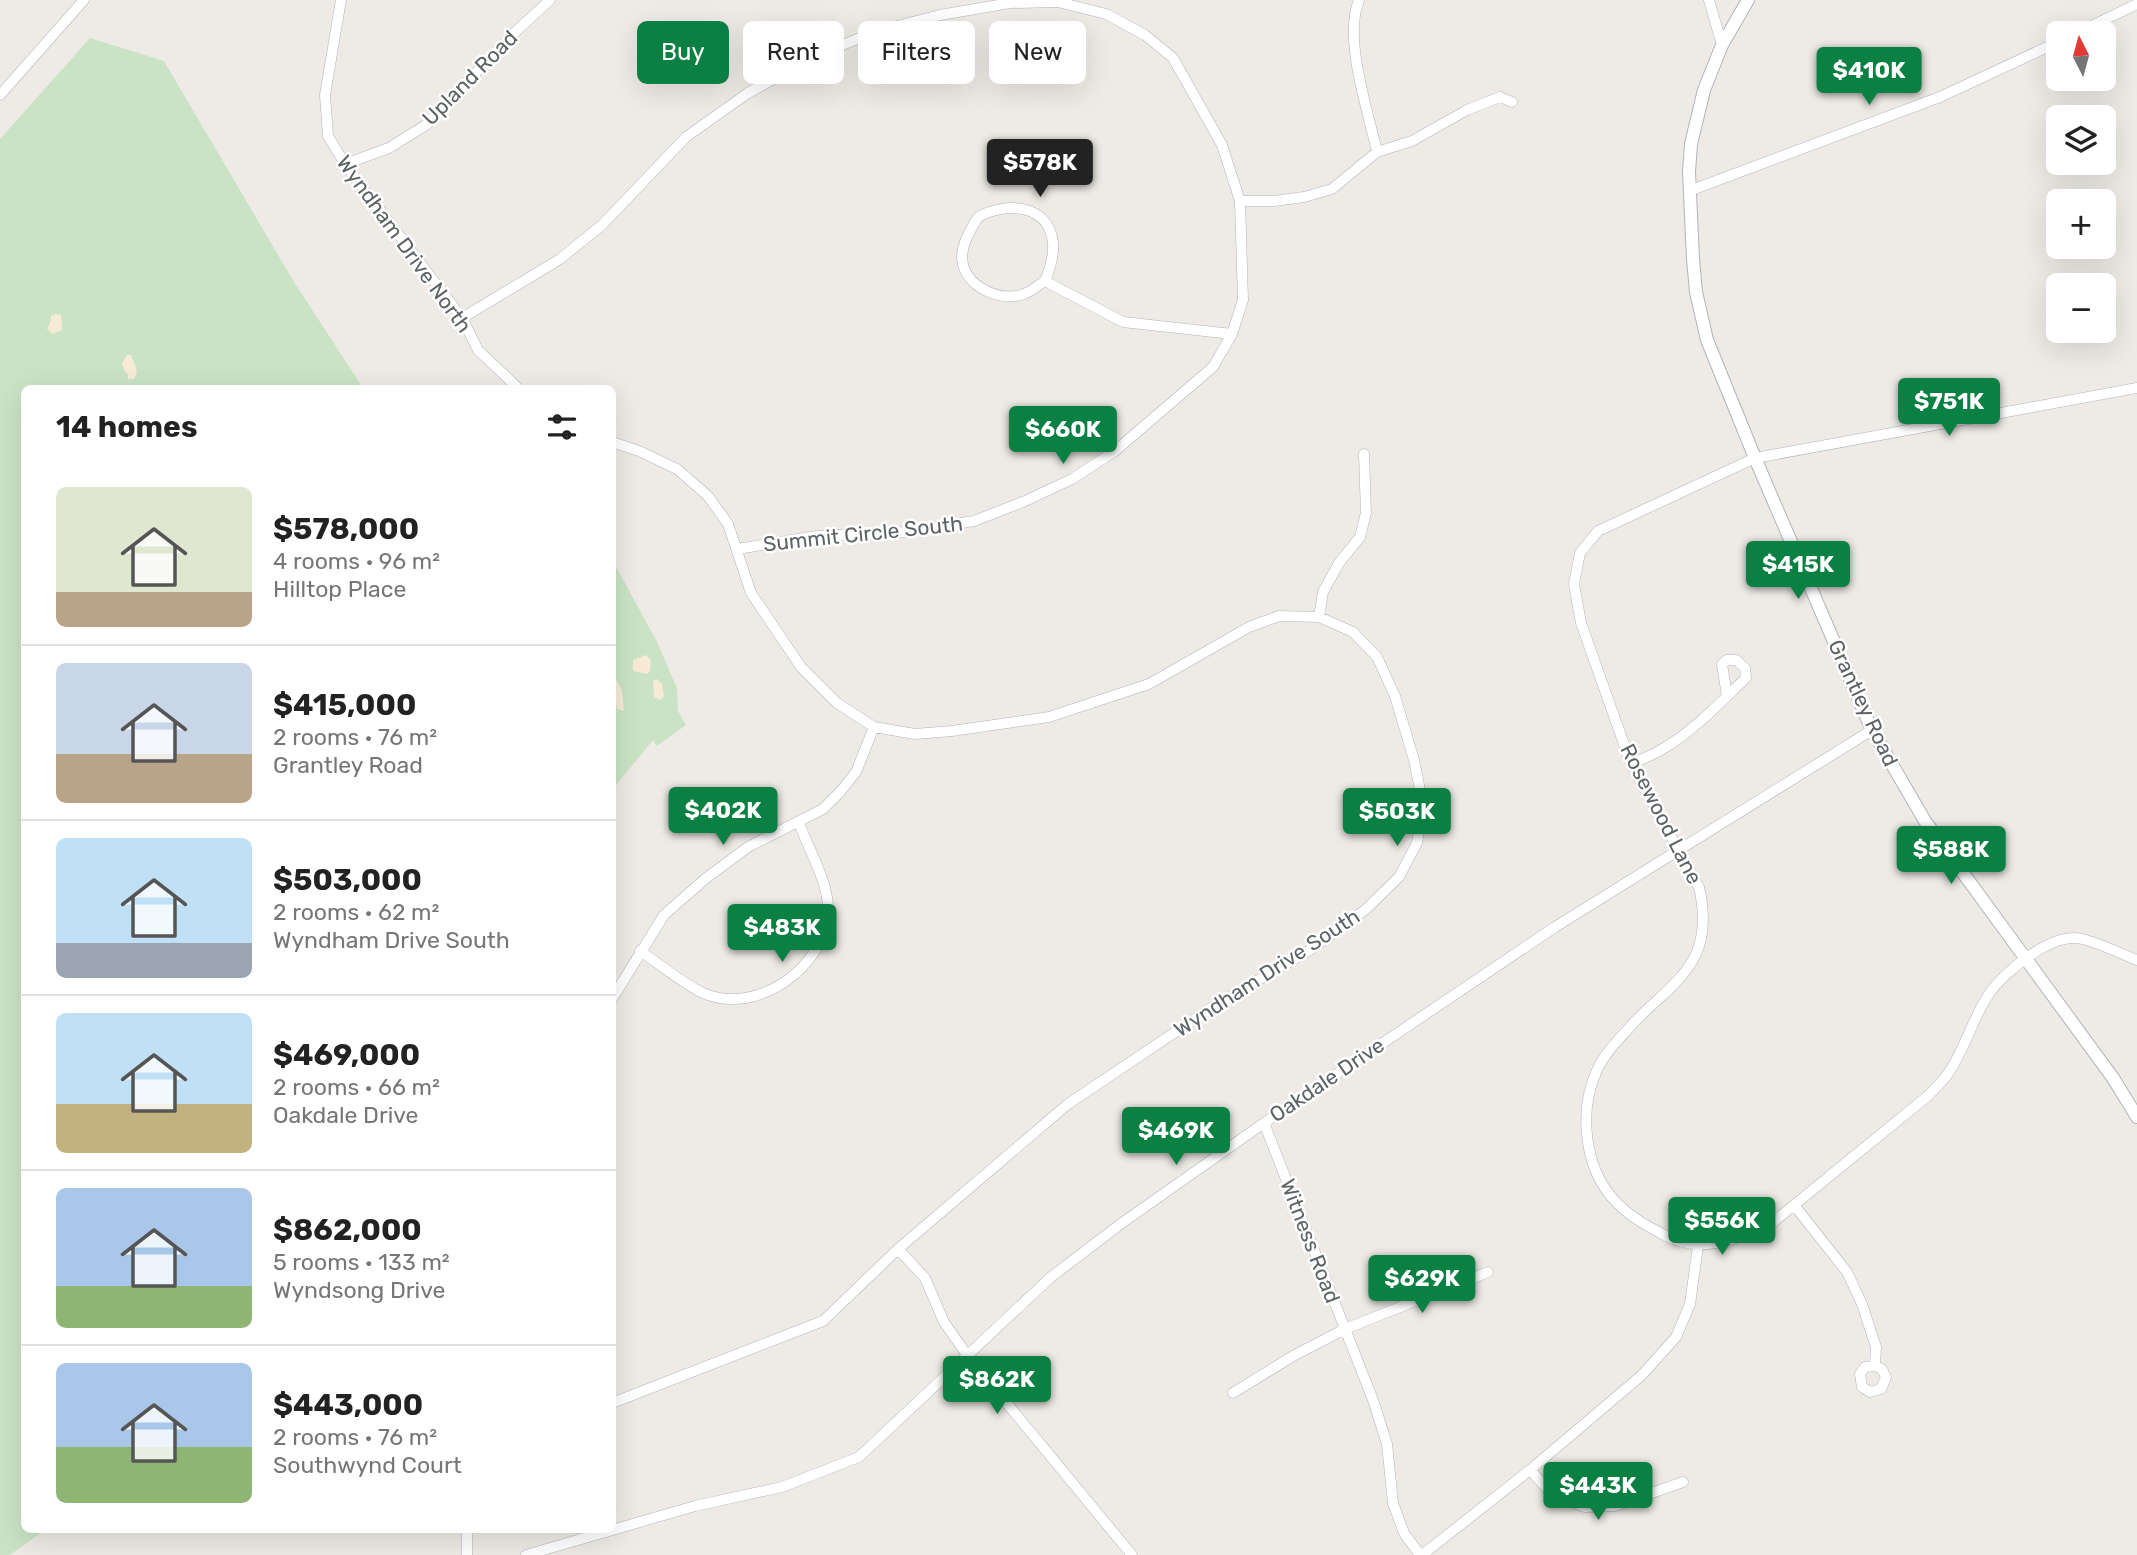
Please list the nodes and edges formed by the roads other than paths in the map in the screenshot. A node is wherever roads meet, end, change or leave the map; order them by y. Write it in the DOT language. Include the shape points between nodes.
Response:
graph roads {
  1 [pos="72,0"];
  2 [pos="84,0"];
  3 [pos="341,0"];
  4 [pos="550,0"];
  5 [pos="1359,0"];
  6 [pos="1709,0"];
  7 [pos="1748,0"];
  8 [pos="2137,4"];
  9 [pos="2102,21"];
  10 [pos="64,22"];
  11 [pos="1722,45"];
  12 [pos="2046,48"];
  13 [pos="0,96"];
  14 [pos="1512,102"];
  15 [pos="1377,152"];
  16 [pos="345,164"];
  17 [pos="1689,191"];
  18 [pos="1240,201"];
  19 [pos="1045,281"];
  20 [pos="462,317"];
  21 [pos="1232,334"];
  22 [pos="515,385"];
  23 [pos="2137,388"];
  24 [pos="616,443"];
  25 [pos="1364,454"];
  26 [pos="1755,458"];
  27 [pos="737,549"];
  28 [pos="1319,617"];
  29 [pos="1727,696"];
  30 [pos="874,727"];
  31 [pos="1872,730"];
  32 [pos="1631,764"];
  33 [pos="799,823"];
  34 [pos="1678,850"];
  35 [pos="640,951"];
  36 [pos="2026,960"];
  37 [pos="2137,960"];
  38 [pos="616,992"];
  39 [pos="2137,1117"];
  40 [pos="1264,1123"];
  41 [pos="1794,1205"];
  42 [pos="1698,1246"];
  43 [pos="898,1249"];
  44 [pos="1488,1272"];
  45 [pos="1345,1329"];
  46 [pos="967,1355"];
  47 [pos="1875,1366"];
  48 [pos="1233,1393"];
  49 [pos="616,1401"];
  50 [pos="1530,1470"];
  51 [pos="1683,1482"];
  52 [pos="616,1529"];
  53 [pos="467,1533"];
  54 [pos="602,1533"];
  55 [pos="467,1555"];
  56 [pos="526,1555"];
  57 [pos="1132,1555"];
  58 [pos="1421,1555"];
  1 -- 10 [label="street"];
  2 -- 10 [label="street"];
  3 -- 16 [label="street, Wyndham Drive North" via="325,95 328,136"];
  4 -- 16 [label="street, Upland Road" via="426,125 389,148"];
  5 -- 15 [label="street" via="1352,40"];
  6 -- 11 [label="street"];
  7 -- 11 [label="street, Grantley Road"];
  8 -- 9 [label="street"];
  10 -- 13 [label="street"];
  11 -- 17 [label="street, Grantley Road" via="1696,114"];
  12 -- 17 [label="street" via="1940,97"];
  14 -- 15 [label="street" via="1500,97 1412,141"];
  15 -- 18 [label="street" via="1332,189 1304,197"];
  16 -- 20 [label="street, Wyndham Drive North"];
  17 -- 26 [label="street, Grantley Road" via="1702,318"];
  18 -- 20 [label="street, Summit Circle South" via="1222,145 1173,58 1145,35 1106,14 1058,2 1010,2 874,32 814,57 748,93 686,137 603,225 560,259"];
  18 -- 21 [label="street, Summit Circle South" via="1243,300"];
  19 -- 19 [label="street" via="1052,264 1053,241 1045,222 1016,207 1002,207 978,217 964,243 962,260 975,283 1003,297 1021,295"];
  19 -- 21 [label="street" via="1123,322"];
  20 -- 22 [label="street, Wyndham Drive North" via="478,350"];
  21 -- 27 [label="street, Summit Circle South" via="1213,367 1115,451 1072,479 1023,502 974,521 905,533 817,536"];
  23 -- 26 [label="street, Rosewood Lane"];
  24 -- 27 [label="street" via="683,474 708,496 728,524"];
  25 -- 28 [label="street" via="1366,513 1360,537 1323,592"];
  26 -- 31 [label="street, Grantley Road"];
  26 -- 32 [label="street, Rosewood Lane" via="1598,531 1580,553 1574,584 1581,623"];
  27 -- 30 [label="street, Wyndham Drive South" via="751,593 801,667 837,703"];
  28 -- 30 [label="street, Wyndham Drive South" via="1279,616 1249,627 1149,684 1049,718 915,734"];
  28 -- 43 [label="street, Wyndham Drive South" via="1353,632 1377,657 1415,760 1423,805 1417,842 1399,877 1365,910 1310,950 1217,1004 1068,1104"];
  29 -- 32 [label="street" via="1667,747"];
  30 -- 33 [label="street" via="856,772 823,809"];
  31 -- 34 [label="street, Oakdale Drive"];
  31 -- 36 [label="street, Grantley Road" via="1926,821"];
  32 -- 34 [label="street, Rosewood Lane"];
  33 -- 35 [label="street" via="748,847 705,878 664,915"];
  33 -- 35 [label="street" via="823,882 828,908 815,951 798,971 779,986 754,996 726,999 703,993"];
  34 -- 40 [label="street, Oakdale Drive"];
  34 -- 42 [label="street, Rosewood Lane" via="1699,887 1704,907 1697,952 1687,971 1609,1051 1590,1090 1585,1122 1599,1177 1616,1203 1672,1239"];
  35 -- 38 [label="street"];
  36 -- 37 [label="street, Rosewood Lane" via="2055,941 2069,938"];
  36 -- 39 [label="street, Grantley Road"];
  36 -- 41 [label="street, Rosewood Lane" via="1990,992 1947,1077"];
  40 -- 45 [label="street, Witness Road"];
  40 -- 46 [label="street, Oakdale Drive" via="1051,1277"];
  41 -- 42 [label="street, Rosewood Lane" via="1772,1223 1743,1237"];
  41 -- 47 [label="street" via="1847,1272 1877,1348"];
  42 -- 50 [label="street" via="1690,1304 1676,1337 1642,1375"];
  43 -- 46 [label="street" via="925,1278 944,1322"];
  43 -- 49 [label="street, Wyndham Drive South" via="823,1321"];
  44 -- 45 [label="street"];
  45 -- 48 [label="street"];
  45 -- 58 [label="street, Witness Road" via="1387,1444 1393,1503 1404,1533"];
  46 -- 52 [label="street, Oakdale Drive" via="859,1457 782,1488"];
  46 -- 57 [label="street"];
  50 -- 51 [label="street" via="1553,1495 1585,1507 1615,1506"];
  50 -- 58 [label="street"];
  53 -- 55 [label="street"];
  54 -- 56 [label="street, Oakdale Drive"];
}
